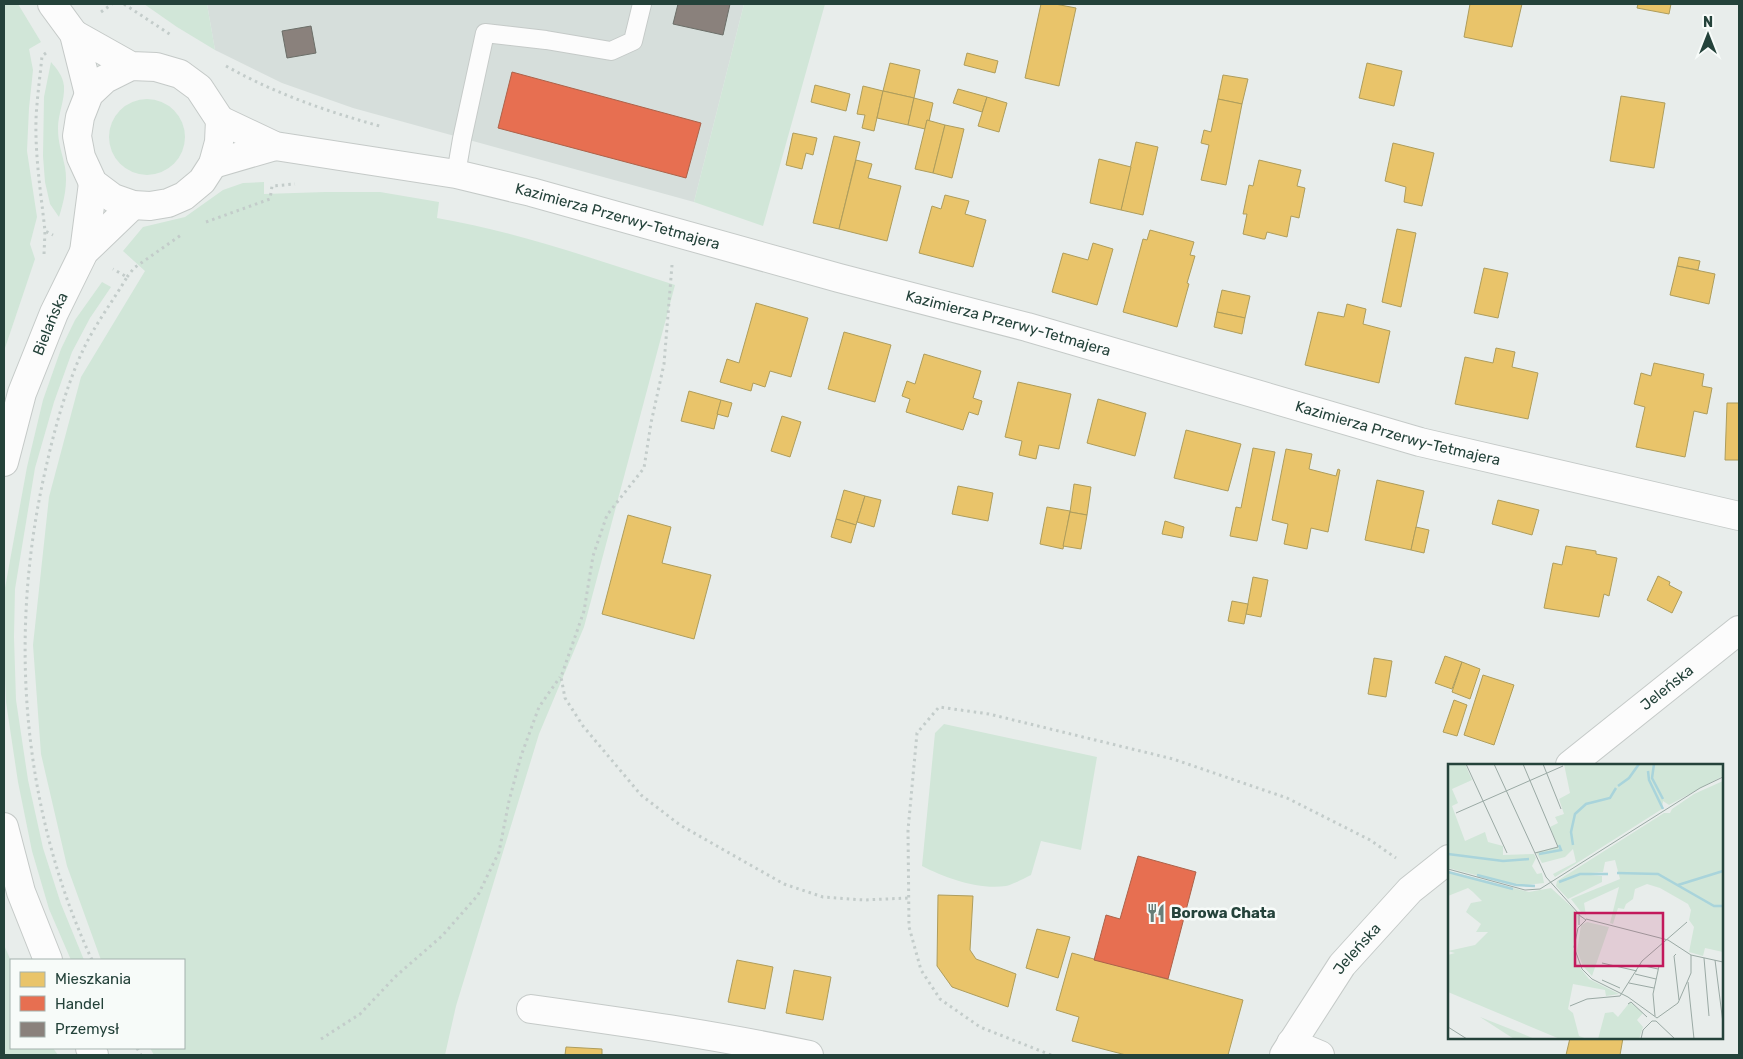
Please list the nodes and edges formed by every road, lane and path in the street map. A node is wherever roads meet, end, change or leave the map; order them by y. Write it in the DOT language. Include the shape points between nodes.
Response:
graph roads {
  1 [pos="52,4"];
  2 [pos="642,4"];
  3 [pos="74,34"];
  4 [pos="131,66"];
  5 [pos="89,94"];
  6 [pos="220,120"];
  7 [pos="275,146"];
  8 [pos="213,164"];
  9 [pos="456,174"];
  10 [pos="93,183"];
  11 [pos="296,184"];
  12 [pos="133,205"];
  13 [pos="203,224"];
  14 [pos="188,231"];
  15 [pos="676,232"];
  16 [pos="84,252"];
  17 [pos="127,277"];
  18 [pos="4,462"];
  19 [pos="1739,516"];
  20 [pos="1739,630"];
  21 [pos="561,677"];
  22 [pos="1571,764"];
  23 [pos="4,827"];
  24 [pos="1448,861"];
  25 [pos="1425,878"];
  26 [pos="908,898"];
  27 [pos="48,959"];
  28 [pos="92,959"];
  29 [pos="531,1009"];
  30 [pos="321,1039"];
  31 [pos="1287,1049"];
  32 [pos="809,1055"];
  33 [pos="1051,1055"];
  34 [pos="1320,1055"];
  1 -- 3 [label="street"];
  2 -- 9 [label="lane" via="633,40 611,51 485,33"];
  3 -- 4 [label="street"];
  3 -- 5 [label="street"];
  4 -- 5 [label="street" via="105,79"];
  4 -- 6 [label="street" via="156,67 180,74 199,88"];
  5 -- 10 [label="street" via="81,112 78,136 81,158"];
  6 -- 7 [label="street"];
  6 -- 8 [label="street"];
  7 -- 8 [label="street"];
  7 -- 9 [label="street, Kazimierza Przerwy-Tetmajera"];
  8 -- 12 [label="street" via="202,181 184,196 168,203"];
  9 -- 15 [label="street, Kazimierza Przerwy-Tetmajera"];
  10 -- 12 [label="street" via="113,198"];
  10 -- 16 [label="street"];
  11 -- 13 [label="path" via="272,186 270,199"];
  12 -- 16 [label="street, Bielańska"];
  14 -- 17 [label="path" via="134,268"];
  15 -- 19 [label="street, Kazimierza Przerwy-Tetmajera" via="1027,327 1420,442"];
  15 -- 21 [label="path" via="664,364 644,468 607,515 593,556 584,611"];
  16 -- 17 [label="path"];
  16 -- 18 [label="street, Bielańska" via="54,314 22,393"];
  17 -- 28 [label="path" via="83,349 53,436 32,536 25,606 26,703 36,781 60,876"];
  20 -- 22 [label="street, Jeleńska"];
  21 -- 26 [label="path" via="565,698 594,740 641,795 680,825 784,884 823,897 864,900"];
  21 -- 30 [label="path" via="540,707 521,756 499,852 478,895 442,936 396,976 360,1014"];
  23 -- 27 [label="street" via="21,892"];
  24 -- 25 [label="street, Jeleńska"];
  25 -- 26 [label="path" via="1370,840 1287,798 1173,759 989,714 939,707 917,733 908,830"];
  25 -- 31 [label="street, Jeleńska" via="1410,890 1342,965"];
  26 -- 33 [label="path" via="909,927 921,970 940,999 980,1027"];
  29 -- 32 [label="street" via="679,1030"];
  31 -- 34 [label="street"];
}
